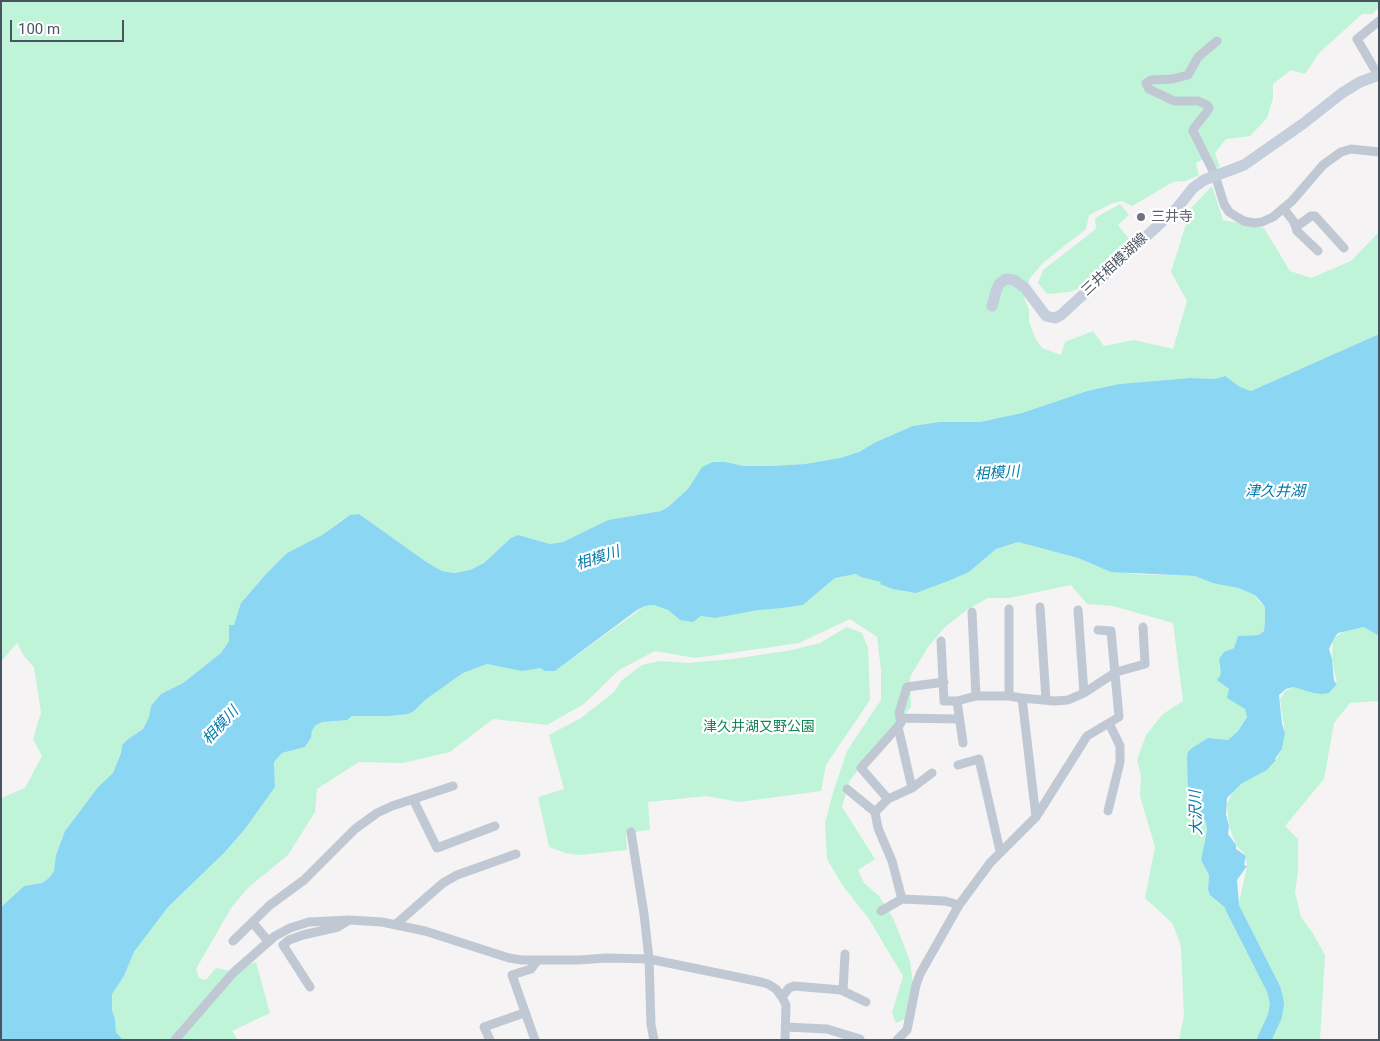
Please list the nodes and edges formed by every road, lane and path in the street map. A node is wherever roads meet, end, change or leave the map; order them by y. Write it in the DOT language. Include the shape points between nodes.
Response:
graph roads {
  1 [pos="1379,21"];
  2 [pos="1217,41"];
  3 [pos="1379,75"];
  4 [pos="1379,152"];
  5 [pos="1215,175"];
  6 [pos="1284,209"];
  7 [pos="1296,227"];
  8 [pos="1344,248"];
  9 [pos="1318,251"];
  10 [pos="992,306"];
  11 [pos="1040,607"];
  12 [pos="1009,609"];
  13 [pos="1078,610"];
  14 [pos="972,612"];
  15 [pos="1143,627"];
  16 [pos="1098,630"];
  17 [pos="941,641"];
  18 [pos="1116,672"];
  19 [pos="944,682"];
  20 [pos="1084,693"];
  21 [pos="976,696"];
  22 [pos="1008,696"];
  23 [pos="1022,698"];
  24 [pos="1046,700"];
  25 [pos="956,701"];
  26 [pos="958,719"];
  27 [pos="899,723"];
  28 [pos="1109,723"];
  29 [pos="963,743"];
  30 [pos="958,765"];
  31 [pos="932,773"];
  32 [pos="453,786"];
  33 [pos="912,788"];
  34 [pos="847,789"];
  35 [pos="414,799"];
  36 [pos="888,799"];
  37 [pos="1108,811"];
  38 [pos="875,812"];
  39 [pos="1036,817"];
  40 [pos="495,826"];
  41 [pos="631,832"];
  42 [pos="1000,851"];
  43 [pos="516,854"];
  44 [pos="902,899"];
  45 [pos="959,905"];
  46 [pos="881,912"];
  47 [pos="349,920"];
  48 [pos="253,923"];
  49 [pos="395,925"];
  50 [pos="233,941"];
  51 [pos="268,941"];
  52 [pos="845,954"];
  53 [pos="648,959"];
  54 [pos="537,961"];
  55 [pos="310,987"];
  56 [pos="843,991"];
  57 [pos="782,997"];
  58 [pos="866,1002"];
  59 [pos="524,1013"];
  60 [pos="786,1027"];
  61 [pos="860,1039"];
  62 [pos="175,1040"];
  63 [pos="490,1040"];
  64 [pos="535,1040"];
  65 [pos="654,1040"];
  66 [pos="785,1040"];
  67 [pos="897,1040"];
  1 -- 3 [label="street" via="1357,39"];
  2 -- 5 [label="street" via="1198,57 1188,75 1151,80 1146,84 1149,89 1174,101 1198,101 1207,105 1209,108 1193,131"];
  3 -- 5 [label="main road, 三井相模湖線" via="1360,82 1244,165"];
  4 -- 6 [label="street" via="1351,149 1336,154"];
  5 -- 6 [label="street" via="1229,212 1244,221 1262,222"];
  5 -- 10 [label="main road, 三井相模湖線" via="1193,188 1177,208 1061,315 1055,318 1046,316 1025,288 1014,280 1006,279 1000,283"];
  6 -- 7 [label="street"];
  7 -- 8 [label="street" via="1315,216"];
  7 -- 9 [label="street"];
  11 -- 24 [label="street"];
  12 -- 22 [label="street"];
  13 -- 20 [label="street"];
  14 -- 21 [label="street"];
  15 -- 18 [label="street" via="1145,664"];
  16 -- 18 [label="street" via="1111,631"];
  17 -- 19 [label="street"];
  18 -- 20 [label="street"];
  18 -- 28 [label="street" via="1119,717"];
  19 -- 25 [label="street" via="944,701"];
  19 -- 27 [label="street" via="907,687"];
  20 -- 24 [label="street" via="1068,700"];
  21 -- 22 [label="street"];
  21 -- 25 [label="street"];
  22 -- 23 [label="street"];
  23 -- 24 [label="street"];
  23 -- 39 [label="street"];
  25 -- 26 [label="street"];
  26 -- 27 [label="street"];
  26 -- 29 [label="street"];
  27 -- 33 [label="street"];
  27 -- 36 [label="street" via="861,768"];
  28 -- 37 [label="street" via="1120,746 1120,762"];
  28 -- 39 [label="street" via="1087,736"];
  30 -- 42 [label="street" via="979,758"];
  31 -- 33 [label="street"];
  32 -- 35 [label="street"];
  33 -- 36 [label="street"];
  34 -- 38 [label="street"];
  35 -- 40 [label="street" via="437,848"];
  35 -- 48 [label="street" via="377,813 355,828 304,880 270,905"];
  36 -- 38 [label="street"];
  38 -- 44 [label="street"];
  39 -- 42 [label="street"];
  41 -- 53 [label="street"];
  42 -- 45 [label="street"];
  43 -- 49 [label="street" via="443,883"];
  44 -- 45 [label="street" via="937,900"];
  44 -- 46 [label="street"];
  45 -- 67 [label="street" via="920,974 907,1030"];
  47 -- 49 [label="street"];
  47 -- 51 [label="street" via="300,925"];
  47 -- 55 [label="street" via="338,927 303,935 283,945"];
  48 -- 50 [label="street"];
  48 -- 51 [label="street"];
  49 -- 54 [label="street" via="509,958"];
  51 -- 62 [label="street" via="233,974"];
  52 -- 56 [label="street"];
  53 -- 54 [label="street"];
  53 -- 57 [label="street" via="761,982 772,986"];
  53 -- 65 [label="street" via="650,1025"];
  54 -- 59 [label="street" via="531,969 512,975"];
  56 -- 57 [label="street" via="794,986"];
  56 -- 58 [label="street"];
  57 -- 60 [label="street" via="787,1009"];
  59 -- 63 [label="street" via="484,1027"];
  59 -- 64 [label="street"];
  60 -- 61 [label="street" via="827,1029"];
  60 -- 66 [label="street"];
}
